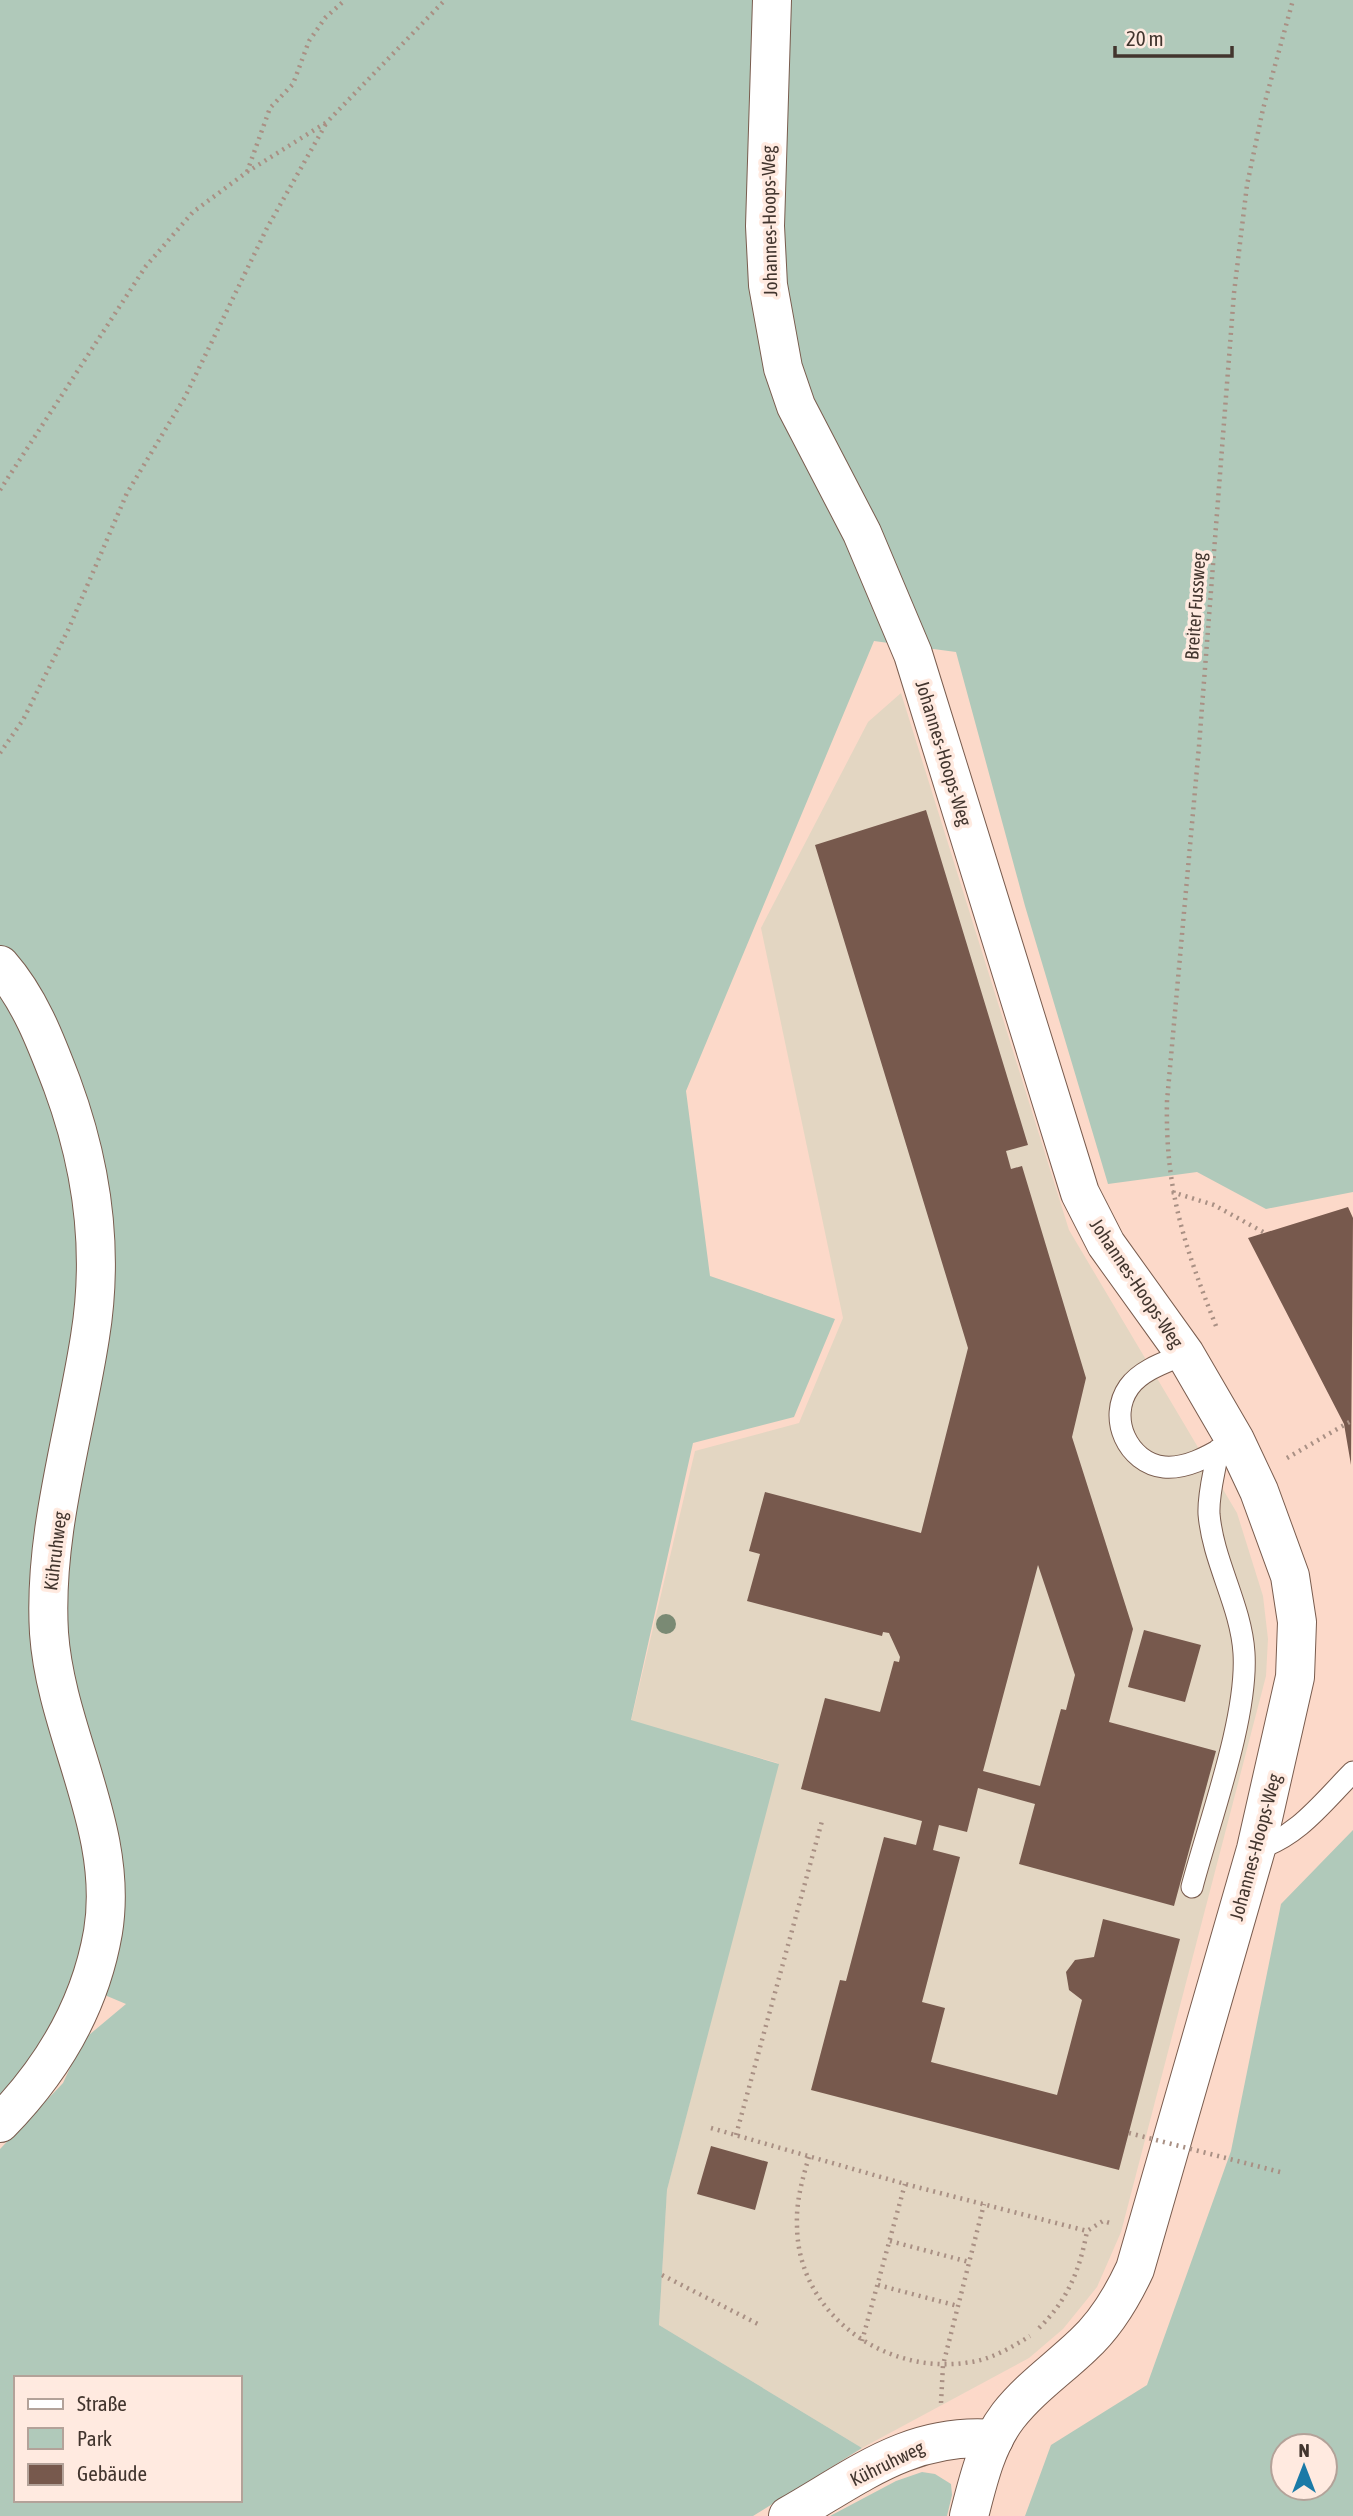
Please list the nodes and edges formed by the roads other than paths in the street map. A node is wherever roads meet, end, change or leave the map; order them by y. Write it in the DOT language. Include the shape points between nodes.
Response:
graph roads {
  1 [pos="772,0"];
  2 [pos="0,965"];
  3 [pos="1185,1354"];
  4 [pos="1227,1445"];
  5 [pos="1353,1772"];
  6 [pos="1256,1849"];
  7 [pos="1192,1887"];
  8 [pos="0,2123"];
  9 [pos="994,2439"];
  10 [pos="788,2516"];
  11 [pos="969,2516"];
  1 -- 3 [label="street, Johannes-Hoops-Weg" via="765,226 768,285 783,368 796,406 863,533 913,653 1080,1193 1106,1244"];
  2 -- 8 [label="street, Kühruhweg" via="44,1037 75,1123 93,1206 91,1334 59,1509 48,1611 64,1717 93,1806 105,1905 94,1972 67,2036 36,2085"];
  3 -- 4 [label="street, Johannes-Hoops-Weg"];
  3 -- 4 [label="lane" via="1140,1376 1129,1388 1120,1420 1124,1437 1133,1451 1163,1467 1180,1467"];
  4 -- 6 [label="street, Johannes-Hoops-Weg" via="1259,1491 1290,1576 1297,1622 1295,1677"];
  4 -- 7 [label="lane" via="1209,1512 1240,1625 1243,1680 1234,1733"];
  5 -- 6 [label="lane" via="1293,1832"];
  6 -- 9 [label="street, Johannes-Hoops-Weg" via="1135,2269 1116,2306 1094,2333 1029,2391"];
  9 -- 10 [label="street, Kühruhweg" via="932,2441 887,2459"];
  9 -- 11 [label="street, Johannes-Hoops-Weg"];
}
